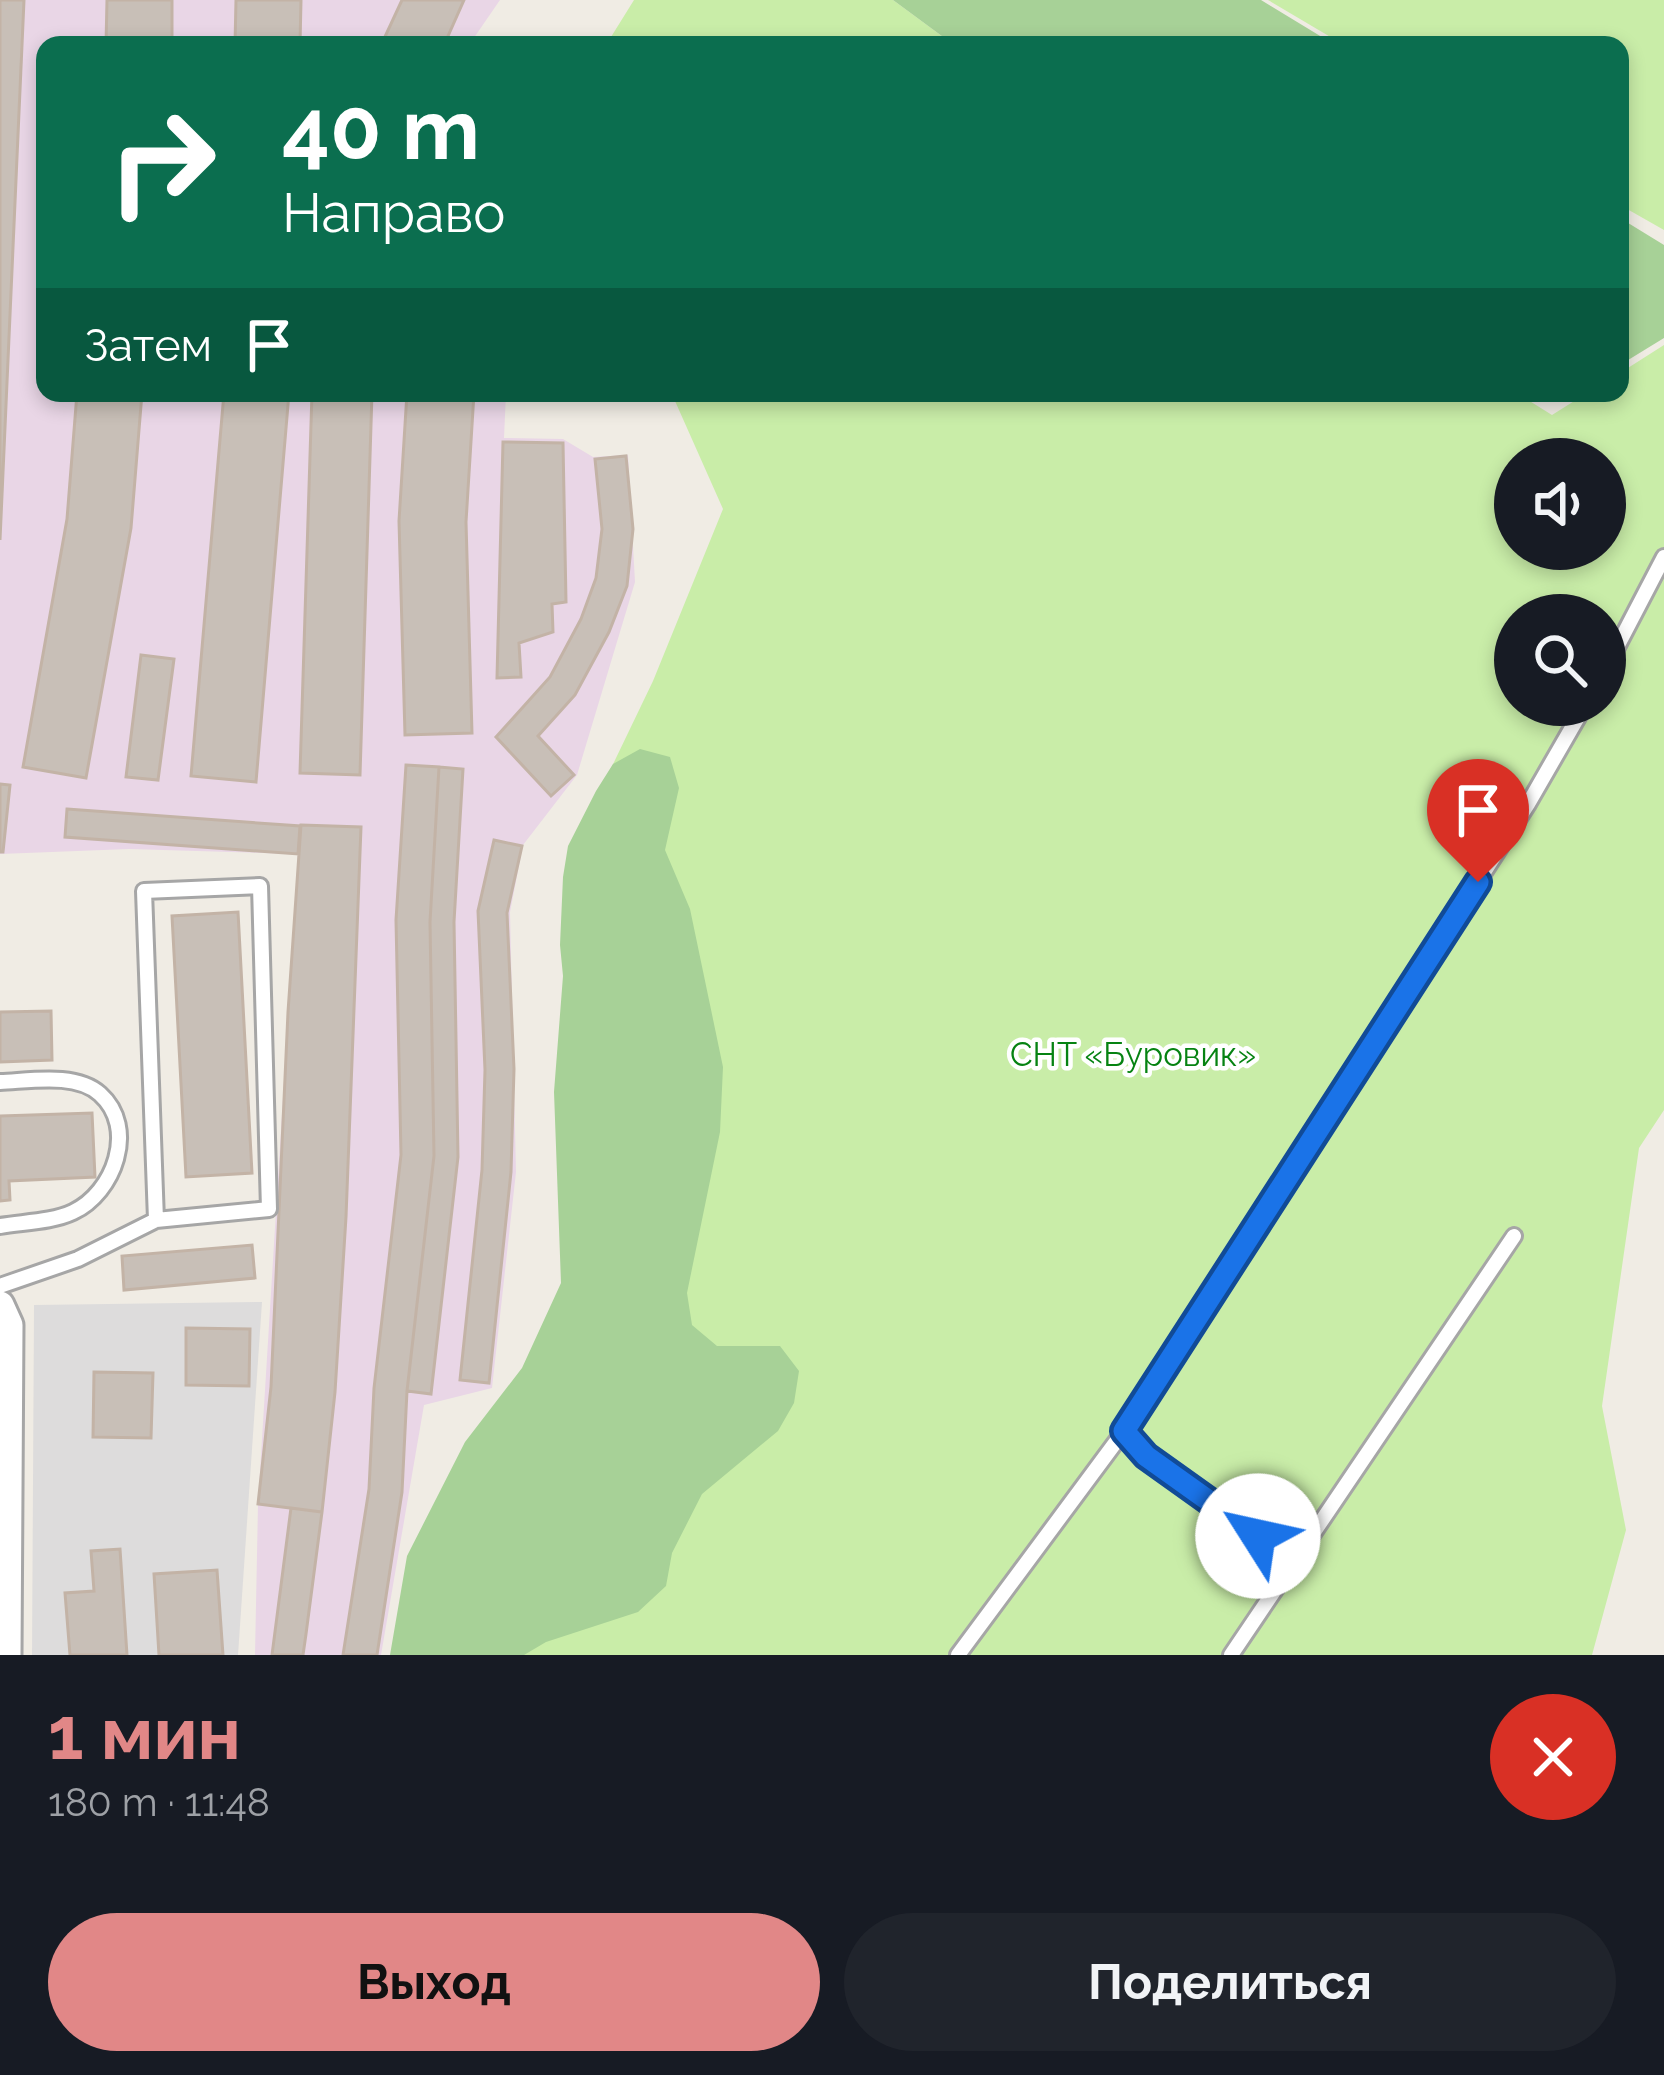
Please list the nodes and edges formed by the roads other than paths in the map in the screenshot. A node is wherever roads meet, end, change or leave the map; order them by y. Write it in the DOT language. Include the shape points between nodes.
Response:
graph roads {
  1 [pos="1664,557"];
  2 [pos="1626,630"];
  3 [pos="1573,726"];
  4 [pos="0,1082"];
  5 [pos="156,1220"];
  6 [pos="0,1226"];
  7 [pos="1514,1236"];
  8 [pos="0,1286"];
  9 [pos="0,1305"];
  10 [pos="1124,1431"];
  11 [pos="1295,1562"];
  12 [pos="7,1655"];
  13 [pos="958,1655"];
  14 [pos="1231,1655"];
  1 -- 2 [label="lane"];
  3 -- 10 [label="lane"];
  4 -- 6 [label="lane" via="82,1084 101,1094 119,1136 117,1162 88,1203"];
  5 -- 5 [label="lane" via="144,891 260,886 269,1210"];
  5 -- 8 [label="lane"];
  7 -- 11 [label="lane"];
  9 -- 12 [label="street" via="9,1325"];
  10 -- 11 [label="lane" via="1146,1456"];
  10 -- 13 [label="lane"];
  11 -- 14 [label="lane"];
}
